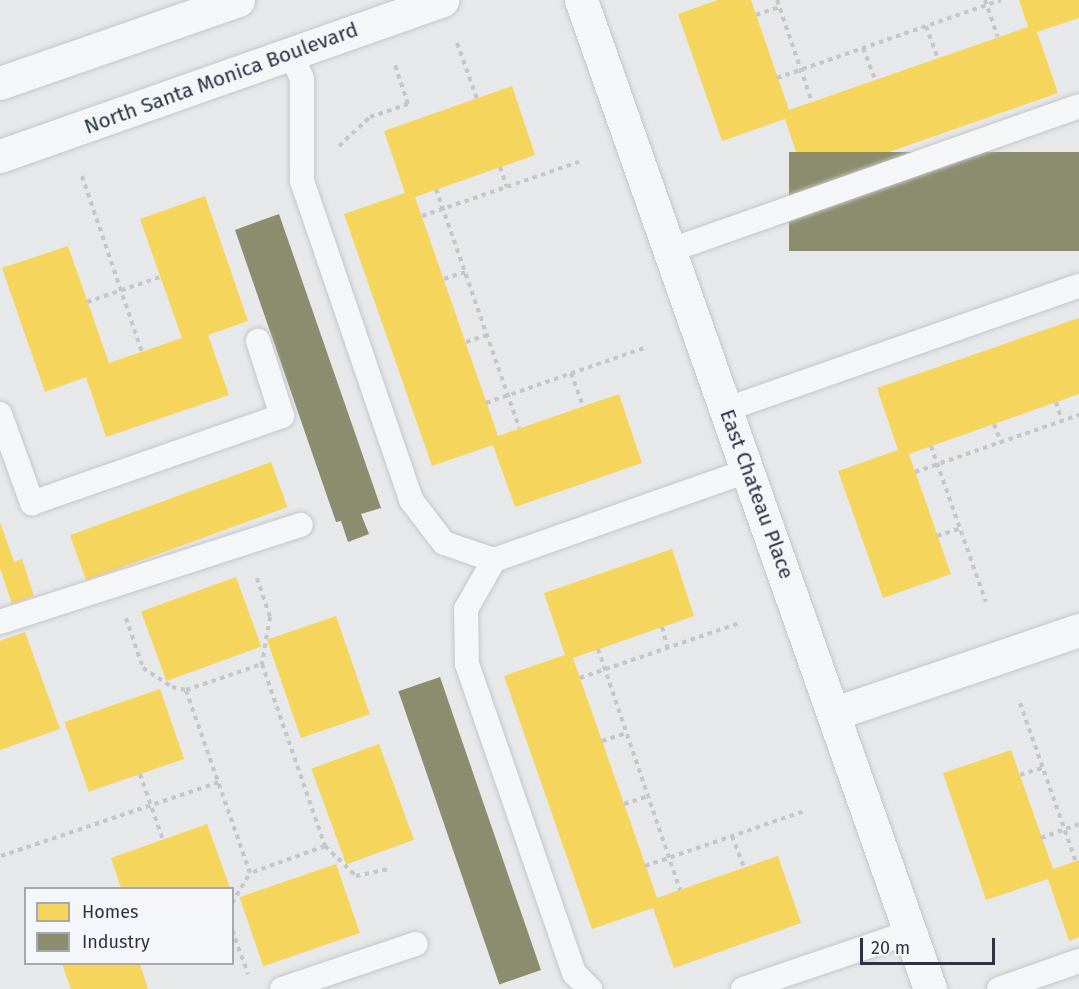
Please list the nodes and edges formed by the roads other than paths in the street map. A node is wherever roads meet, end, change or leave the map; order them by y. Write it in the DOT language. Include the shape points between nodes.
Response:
graph roads {
  1 [pos="238,0"];
  2 [pos="442,0"];
  3 [pos="581,0"];
  4 [pos="291,53"];
  5 [pos="0,83"];
  6 [pos="1079,106"];
  7 [pos="0,156"];
  8 [pos="671,250"];
  9 [pos="1079,286"];
  10 [pos="258,340"];
  11 [pos="727,409"];
  12 [pos="0,414"];
  13 [pos="749,470"];
  14 [pos="301,525"];
  15 [pos="494,560"];
  16 [pos="0,622"];
  17 [pos="1079,630"];
  18 [pos="835,713"];
  19 [pos="910,932"];
  20 [pos="416,944"];
  21 [pos="1079,961"];
  22 [pos="282,989"];
  23 [pos="590,989"];
  24 [pos="743,989"];
  25 [pos="930,989"];
  26 [pos="999,989"];
  1 -- 5 [label="street"];
  2 -- 4 [label="street, North Santa Monica Boulevard"];
  3 -- 8 [label="street, East Chateau Place"];
  4 -- 7 [label="street, North Santa Monica Boulevard"];
  4 -- 15 [label="lane" via="302,78 302,181 411,500 444,543"];
  6 -- 8 [label="lane"];
  8 -- 11 [label="street, East Chateau Place"];
  9 -- 11 [label="lane"];
  10 -- 12 [label="lane" via="282,416 32,503"];
  11 -- 13 [label="street, East Chateau Place"];
  13 -- 15 [label="lane"];
  13 -- 18 [label="street, East Chateau Place"];
  14 -- 16 [label="lane"];
  15 -- 23 [label="lane" via="466,609 467,664 574,973"];
  17 -- 18 [label="street"];
  18 -- 19 [label="street, East Chateau Place"];
  19 -- 24 [label="lane"];
  19 -- 25 [label="street, East Chateau Place"];
  20 -- 22 [label="lane"];
  21 -- 26 [label="lane"];
}
